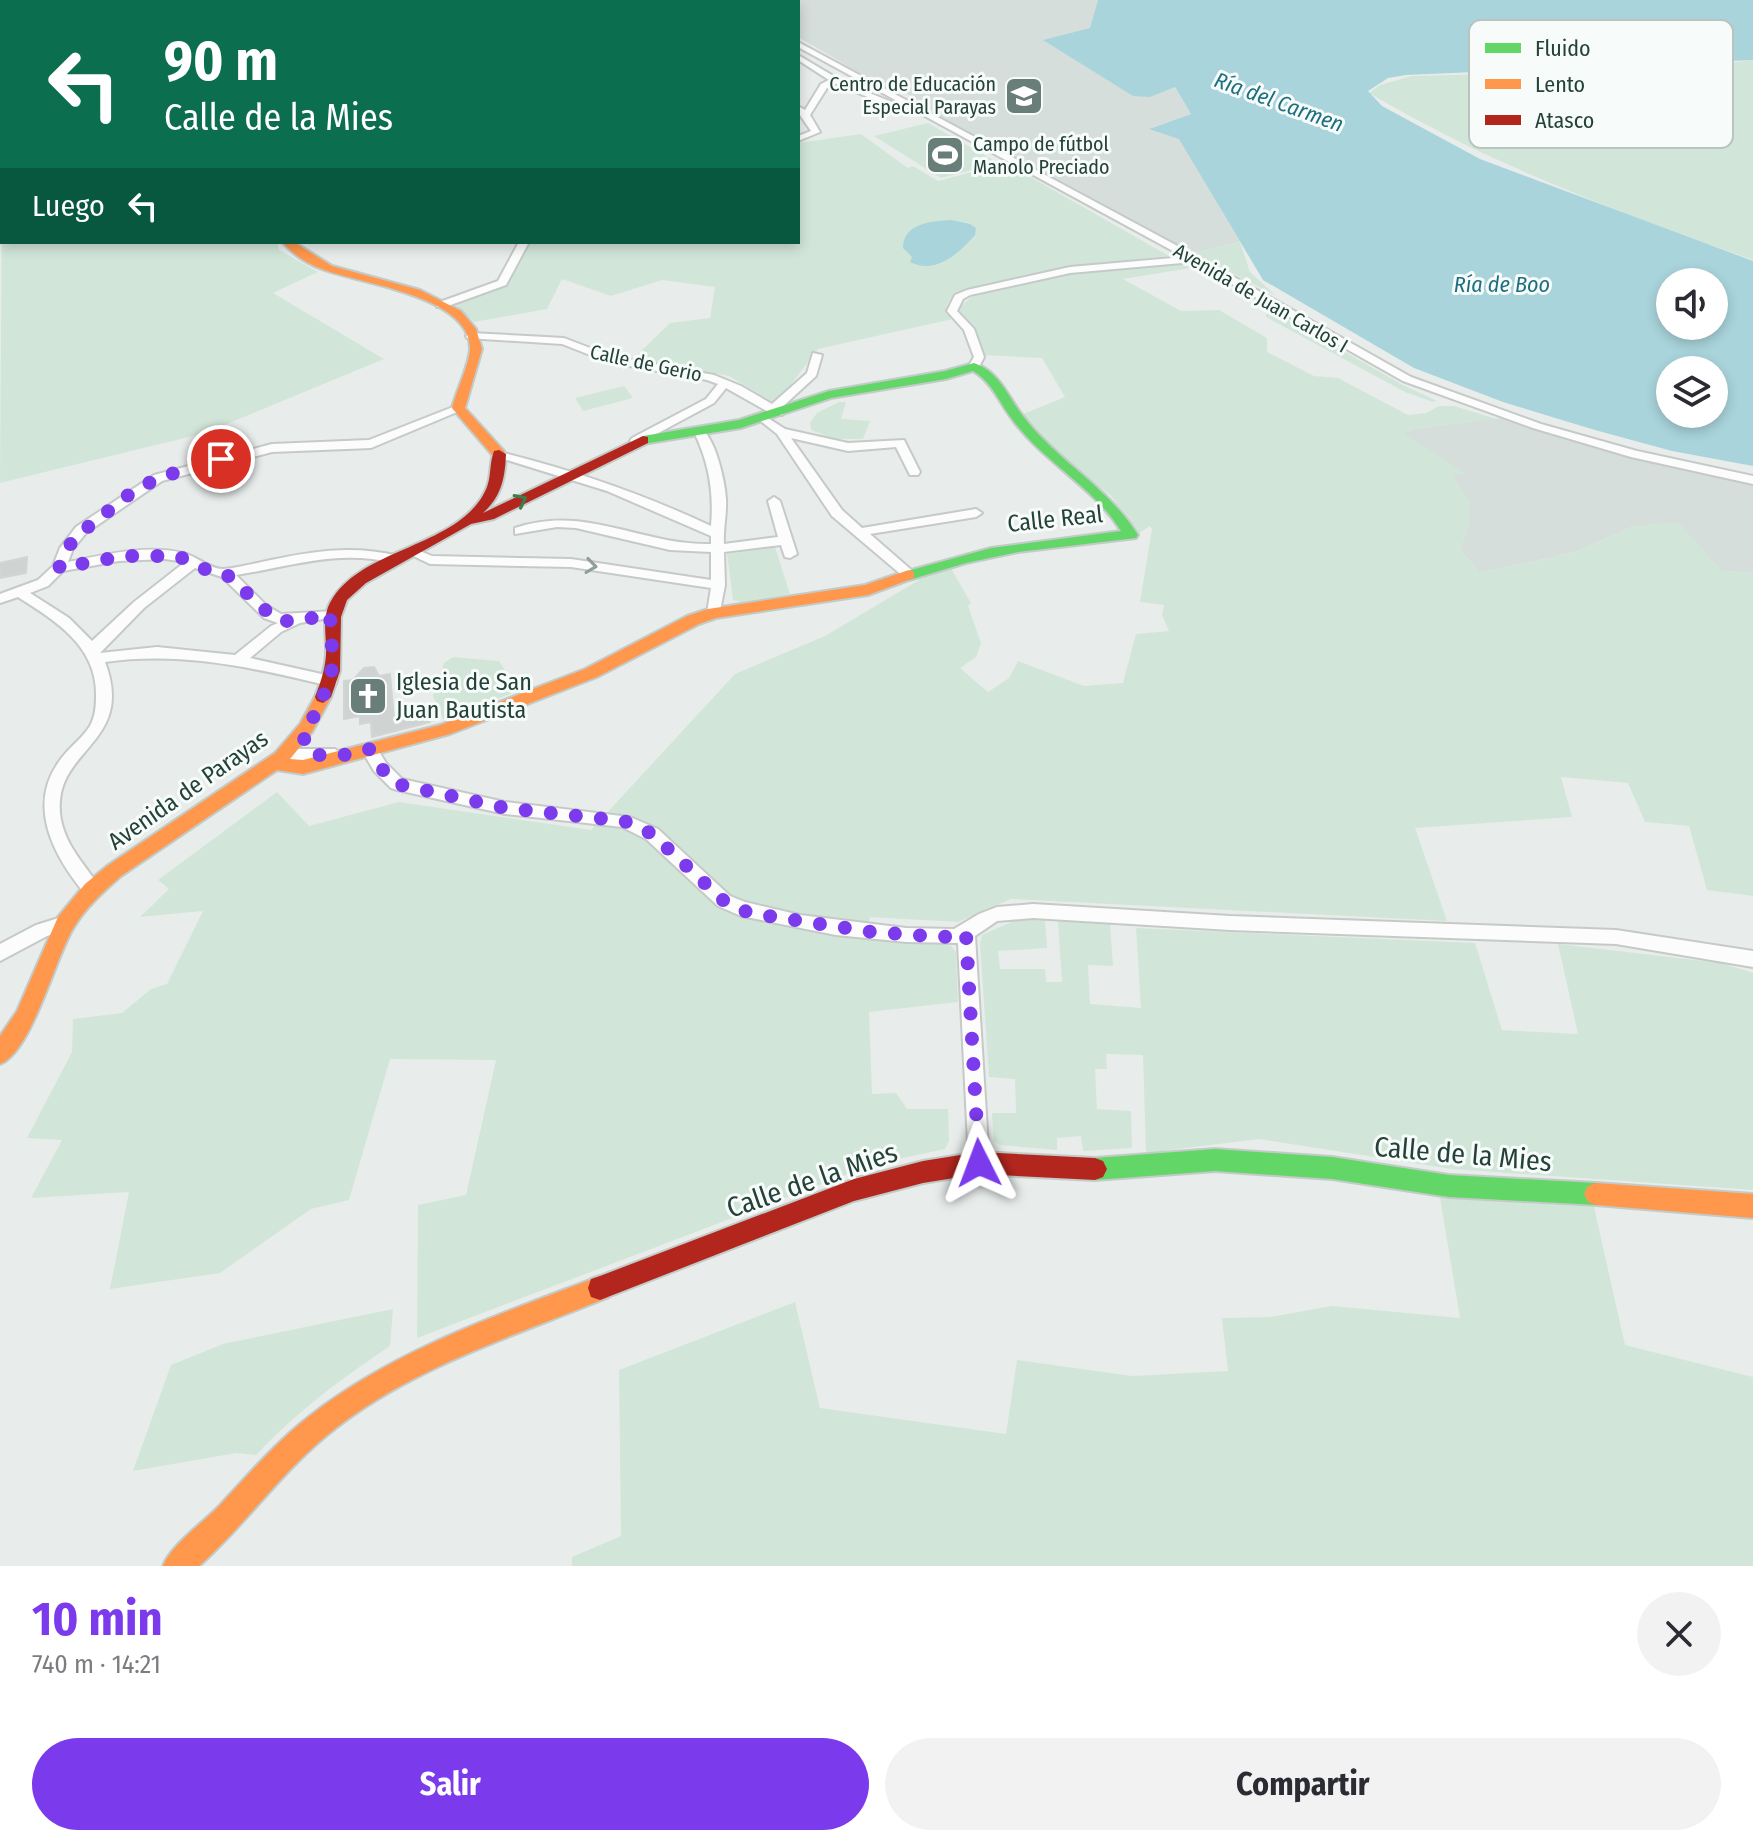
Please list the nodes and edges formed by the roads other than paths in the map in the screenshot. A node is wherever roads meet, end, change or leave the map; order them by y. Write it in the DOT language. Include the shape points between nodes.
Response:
graph roads {
  1 [pos="800,45"];
  2 [pos="800,58"];
  3 [pos="834,80"];
  4 [pos="904,102"];
  5 [pos="802,112"];
  6 [pos="800,138"];
  7 [pos="289,244"];
  8 [pos="523,244"];
  9 [pos="1196,259"];
  10 [pos="441,305"];
  11 [pos="471,336"];
  12 [pos="817,355"];
  13 [pos="974,367"];
  14 [pos="725,382"];
  15 [pos="458,408"];
  16 [pos="771,413"];
  17 [pos="700,432"];
  18 [pos="781,432"];
  19 [pos="636,441"];
  20 [pos="500,456"];
  21 [pos="570,472"];
  22 [pos="914,472"];
  23 [pos="1753,480"];
  24 [pos="774,501"];
  25 [pos="976,513"];
  26 [pos="469,520"];
  27 [pos="520,531"];
  28 [pos="860,532"];
  29 [pos="717,534"];
  30 [pos="717,550"];
  31 [pos="401,555"];
  32 [pos="194,562"];
  33 [pos="59,568"];
  34 [pos="225,573"];
  35 [pos="909,574"];
  36 [pos="718,585"];
  37 [pos="21,593"];
  38 [pos="0,599"];
  39 [pos="714,613"];
  40 [pos="330,614"];
  41 [pos="294,622"];
  42 [pos="95,654"];
  43 [pos="240,658"];
  44 [pos="330,681"];
  45 [pos="303,732"];
  46 [pos="369,749"];
  47 [pos="313,754"];
  48 [pos="349,754"];
  49 [pos="277,761"];
  50 [pos="92,890"];
  51 [pos="65,923"];
  52 [pos="966,934"];
  53 [pos="0,953"];
  54 [pos="1753,959"];
  55 [pos="0,1054"];
  56 [pos="979,1163"];
  57 [pos="1753,1206"];
  58 [pos="177,1566"];
  1 -- 4 [label="street, Avenida de Juan Carlos I"];
  2 -- 3 [label="street"];
  3 -- 4 [label="street" via="883,102"];
  3 -- 5 [label="street"];
  4 -- 9 [label="street, Avenida de Juan Carlos I"];
  5 -- 6 [label="street" via="816,134"];
  7 -- 10 [label="street" via="319,264"];
  8 -- 10 [label="street" via="502,283"];
  9 -- 13 [label="street" via="1079,268 967,293 952,311 973,339 979,357"];
  9 -- 23 [label="street, Avenida de Juan Carlos I" via="1385,368 1448,396 1635,454"];
  10 -- 11 [label="street" via="466,323"];
  11 -- 14 [label="street, Calle de Gerio" via="564,341 608,359"];
  11 -- 15 [label="street" via="476,351"];
  12 -- 16 [label="street" via="812,374"];
  13 -- 16 [label="street" via="829,395"];
  13 -- 35 [label="street, Calle Real" via="996,378 1013,413 1037,441 1110,503 1131,535 1000,549"];
  14 -- 16 [label="street, Calle de Gerio"];
  14 -- 19 [label="street, Calle de Gerio" via="710,401"];
  15 -- 20 [label="street"];
  15 -- 33 [label="street" via="371,444 272,448 158,478 81,530"];
  16 -- 17 [label="street"];
  16 -- 18 [label="street, Calle de Gerio"];
  17 -- 19 [label="street"];
  17 -- 29 [label="street" via="716,471"];
  18 -- 22 [label="street" via="848,447 900,443"];
  18 -- 28 [label="street" via="837,513"];
  19 -- 21 [label="street"];
  20 -- 21 [label="street"];
  20 -- 26 [label="street" via="499,477"];
  26 -- 21 [label="street, one-way" via="489,516"];
  21 -- 29 [label="street"];
  24 -- 30 [label="street" via="788,547"];
  25 -- 28 [label="street"];
  26 -- 31 [label="street"];
  27 -- 30 [label="street" via="537,523 564,523 670,546"];
  28 -- 35 [label="street"];
  29 -- 30 [label="street"];
  30 -- 36 [label="street"];
  31 -- 34 [label="street" via="335,555"];
  31 -- 36 [label="street, one-way" via="571,563"];
  31 -- 40 [label="street" via="353,584"];
  32 -- 33 [label="street" via="151,554"];
  32 -- 34 [label="street"];
  32 -- 42 [label="street" via="156,590"];
  33 -- 37 [label="street"];
  34 -- 41 [label="street" via="268,615"];
  35 -- 39 [label="street, Calle Real" via="868,590"];
  36 -- 39 [label="street"];
  37 -- 38 [label="street"];
  37 -- 42 [label="street" via="61,620"];
  39 -- 46 [label="street, Calle Real" via="526,700 444,730"];
  40 -- 41 [label="street"];
  40 -- 44 [label="street, Avenida de Parayas"];
  41 -- 43 [label="street" via="276,629"];
  42 -- 43 [label="street" via="169,651"];
  42 -- 50 [label="street" via="104,676 104,710 89,738 58,774 51,807 67,860"];
  43 -- 44 [label="street"];
  44 -- 45 [label="street, Avenida de Parayas"];
  45 -- 47 [label="street" via="306,749"];
  45 -- 49 [label="street, Avenida de Parayas"];
  46 -- 48 [label="street, Calle Real"];
  46 -- 52 [label="street" via="397,784 505,808 638,827 724,901 749,913 872,932"];
  47 -- 48 [label="street, Calle Real"];
  47 -- 49 [label="street, Calle Real"];
  48 -- 49 [label="street, Calle Real" via="303,767"];
  49 -- 50 [label="street, Avenida de Parayas"];
  50 -- 51 [label="street, Avenida de Parayas"];
  51 -- 53 [label="street"];
  51 -- 55 [label="street, Avenida de Parayas" via="25,1016"];
  52 -- 54 [label="street" via="1006,911 1033,911 1616,937"];
  52 -- 56 [label="street"];
  56 -- 57 [label="street, Calle de la Mies" via="1113,1170 1215,1160 1270,1162 1449,1186"];
  56 -- 58 [label="street, Calle de la Mies" via="854,1190 406,1369 320,1424"];
}
